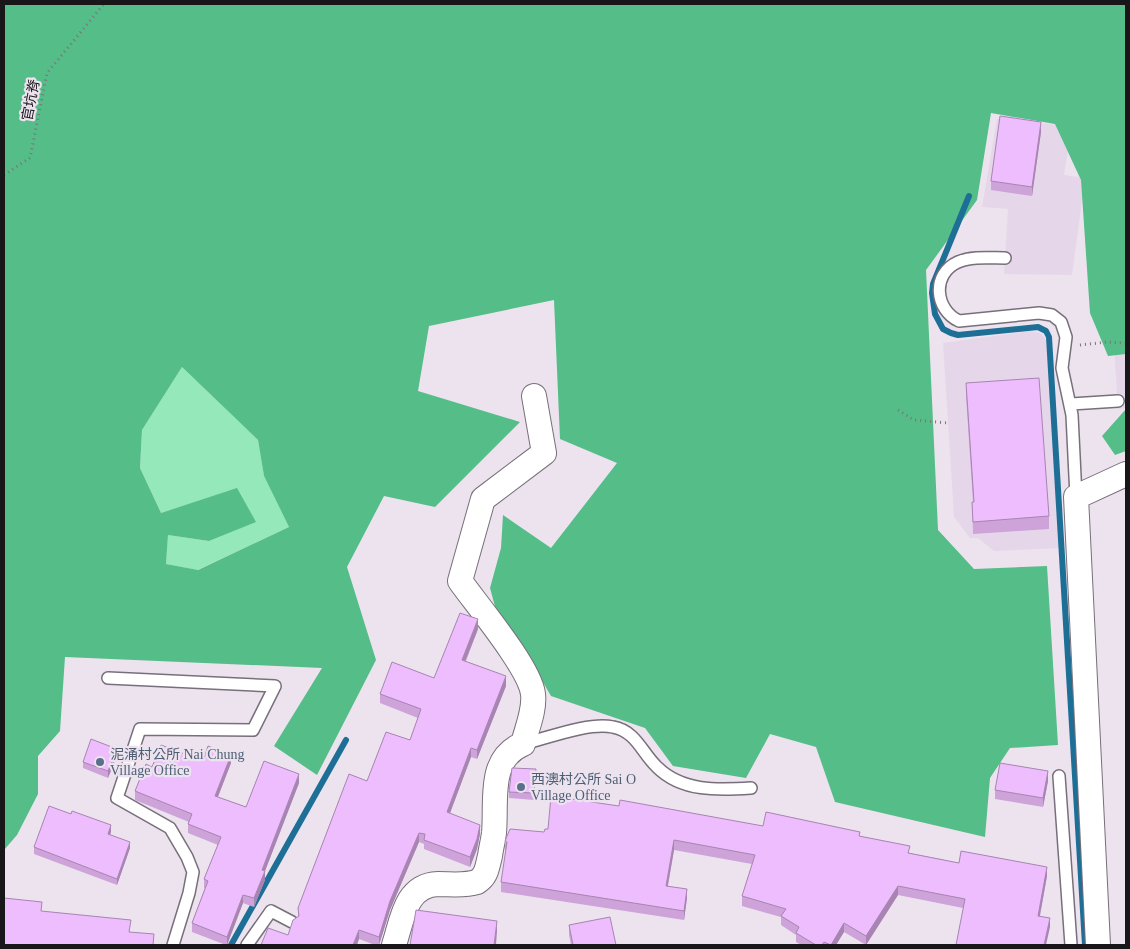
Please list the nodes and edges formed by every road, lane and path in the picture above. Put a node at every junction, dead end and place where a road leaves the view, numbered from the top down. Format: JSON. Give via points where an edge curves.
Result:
{"nodes":[{"id":1,"x":104,"y":4,"type":"edge"},
{"id":2,"x":4,"y":175,"type":"edge"},
{"id":3,"x":1005,"y":258,"type":"dead end"},
{"id":4,"x":1126,"y":343,"type":"edge"},
{"id":5,"x":1065,"y":346,"type":"junction"},
{"id":6,"x":534,"y":396,"type":"dead end"},
{"id":7,"x":1118,"y":401,"type":"dead end"},
{"id":8,"x":1071,"y":404,"type":"junction"},
{"id":9,"x":898,"y":410,"type":"dead end"},
{"id":10,"x":948,"y":423,"type":"dead end"},
{"id":11,"x":1126,"y":474,"type":"edge"},
{"id":12,"x":1076,"y":497,"type":"junction"},
{"id":13,"x":108,"y":678,"type":"dead end"},
{"id":14,"x":523,"y":744,"type":"junction"},
{"id":15,"x":1060,"y":776,"type":"dead end"},
{"id":16,"x":751,"y":788,"type":"dead end"},
{"id":17,"x":292,"y":922,"type":"edge"},
{"id":18,"x":172,"y":945,"type":"edge"},
{"id":19,"x":247,"y":945,"type":"edge"},
{"id":20,"x":394,"y":945,"type":"edge"},
{"id":21,"x":1071,"y":945,"type":"edge"},
{"id":22,"x":1098,"y":945,"type":"edge"}],
"edges":[{"from":1,"to":2,"type":"path","name":"官坑脊","via":[[47,73],[30,158]]},
{"from":3,"to":5,"type":"lane","via":[[974,258],[958,262],[947,270],[939,293],[944,311],[959,321],[1038,313],[1052,315],[1063,326]]},
{"from":4,"to":5,"type":"path"},
{"from":5,"to":8,"type":"lane","via":[[1062,368]]},
{"from":6,"to":14,"type":"street","via":[[544,453],[483,499],[460,581],[529,681],[533,703]]},
{"from":7,"to":8,"type":"lane"},
{"from":8,"to":12,"type":"lane"},
{"from":9,"to":10,"type":"path","via":[[914,420]]},
{"from":11,"to":12,"type":"street"},
{"from":12,"to":22,"type":"street"},
{"from":13,"to":18,"type":"lane","via":[[275,686],[253,730],[140,729],[117,798],[170,828],[193,872]]},
{"from":14,"to":16,"type":"lane","via":[[584,729],[613,727],[632,736],[656,767],[678,781],[692,787]]},
{"from":14,"to":20,"type":"street","via":[[510,751],[495,781],[494,834],[486,873],[477,882],[430,885],[417,892],[408,901]]},
{"from":15,"to":21,"type":"lane"},
{"from":17,"to":19,"type":"lane","via":[[271,911]]}]}
